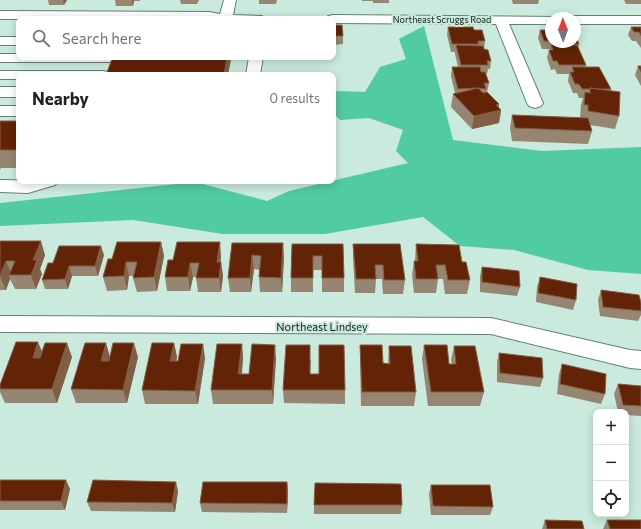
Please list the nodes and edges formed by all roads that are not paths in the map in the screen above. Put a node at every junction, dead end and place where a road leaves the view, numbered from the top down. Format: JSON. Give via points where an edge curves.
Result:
{"nodes":[{"id":1,"x":230,"y":0,"type":"edge"},
{"id":2,"x":0,"y":15,"type":"edge"},
{"id":3,"x":209,"y":16,"type":"edge"},
{"id":4,"x":226,"y":16,"type":"edge"},
{"id":5,"x":336,"y":19,"type":"edge"},
{"id":6,"x":545,"y":20,"type":"edge"},
{"id":7,"x":581,"y":20,"type":"edge"},
{"id":8,"x":641,"y":20,"type":"edge"},
{"id":9,"x":0,"y":23,"type":"edge"},
{"id":10,"x":502,"y":23,"type":"junction"},
{"id":11,"x":16,"y":24,"type":"edge"},
{"id":12,"x":0,"y":58,"type":"edge"},
{"id":13,"x":16,"y":58,"type":"edge"},
{"id":14,"x":108,"y":60,"type":"edge"},
{"id":15,"x":256,"y":60,"type":"edge"},
{"id":16,"x":104,"y":72,"type":"edge"},
{"id":17,"x":254,"y":72,"type":"edge"},
{"id":18,"x":0,"y":75,"type":"edge"},
{"id":19,"x":16,"y":75,"type":"edge"},
{"id":20,"x":0,"y":92,"type":"edge"},
{"id":21,"x":16,"y":92,"type":"edge"},
{"id":22,"x":535,"y":103,"type":"dead end"},
{"id":23,"x":0,"y":111,"type":"edge"},
{"id":24,"x":16,"y":111,"type":"edge"},
{"id":25,"x":38,"y":184,"type":"edge"},
{"id":26,"x":0,"y":186,"type":"edge"},
{"id":27,"x":0,"y":324,"type":"edge"},
{"id":28,"x":641,"y":360,"type":"edge"}],
"edges":[{"from":1,"to":4,"type":"street"},
{"from":2,"to":3,"type":"street","via":[[85,10]]},
{"from":5,"to":10,"type":"street","name":"Northeast Scruggs Road"},
{"from":6,"to":10,"type":"street","name":"Northeast Scruggs Road"},
{"from":7,"to":8,"type":"street"},
{"from":9,"to":11,"type":"street"},
{"from":10,"to":22,"type":"street"},
{"from":12,"to":13,"type":"street"},
{"from":14,"to":16,"type":"street"},
{"from":15,"to":17,"type":"street"},
{"from":18,"to":19,"type":"street"},
{"from":20,"to":21,"type":"street"},
{"from":23,"to":24,"type":"street"},
{"from":25,"to":26,"type":"street","via":[[28,187]]},
{"from":27,"to":28,"type":"street","name":"Northeast Lindsey","via":[[490,326]]}]}
